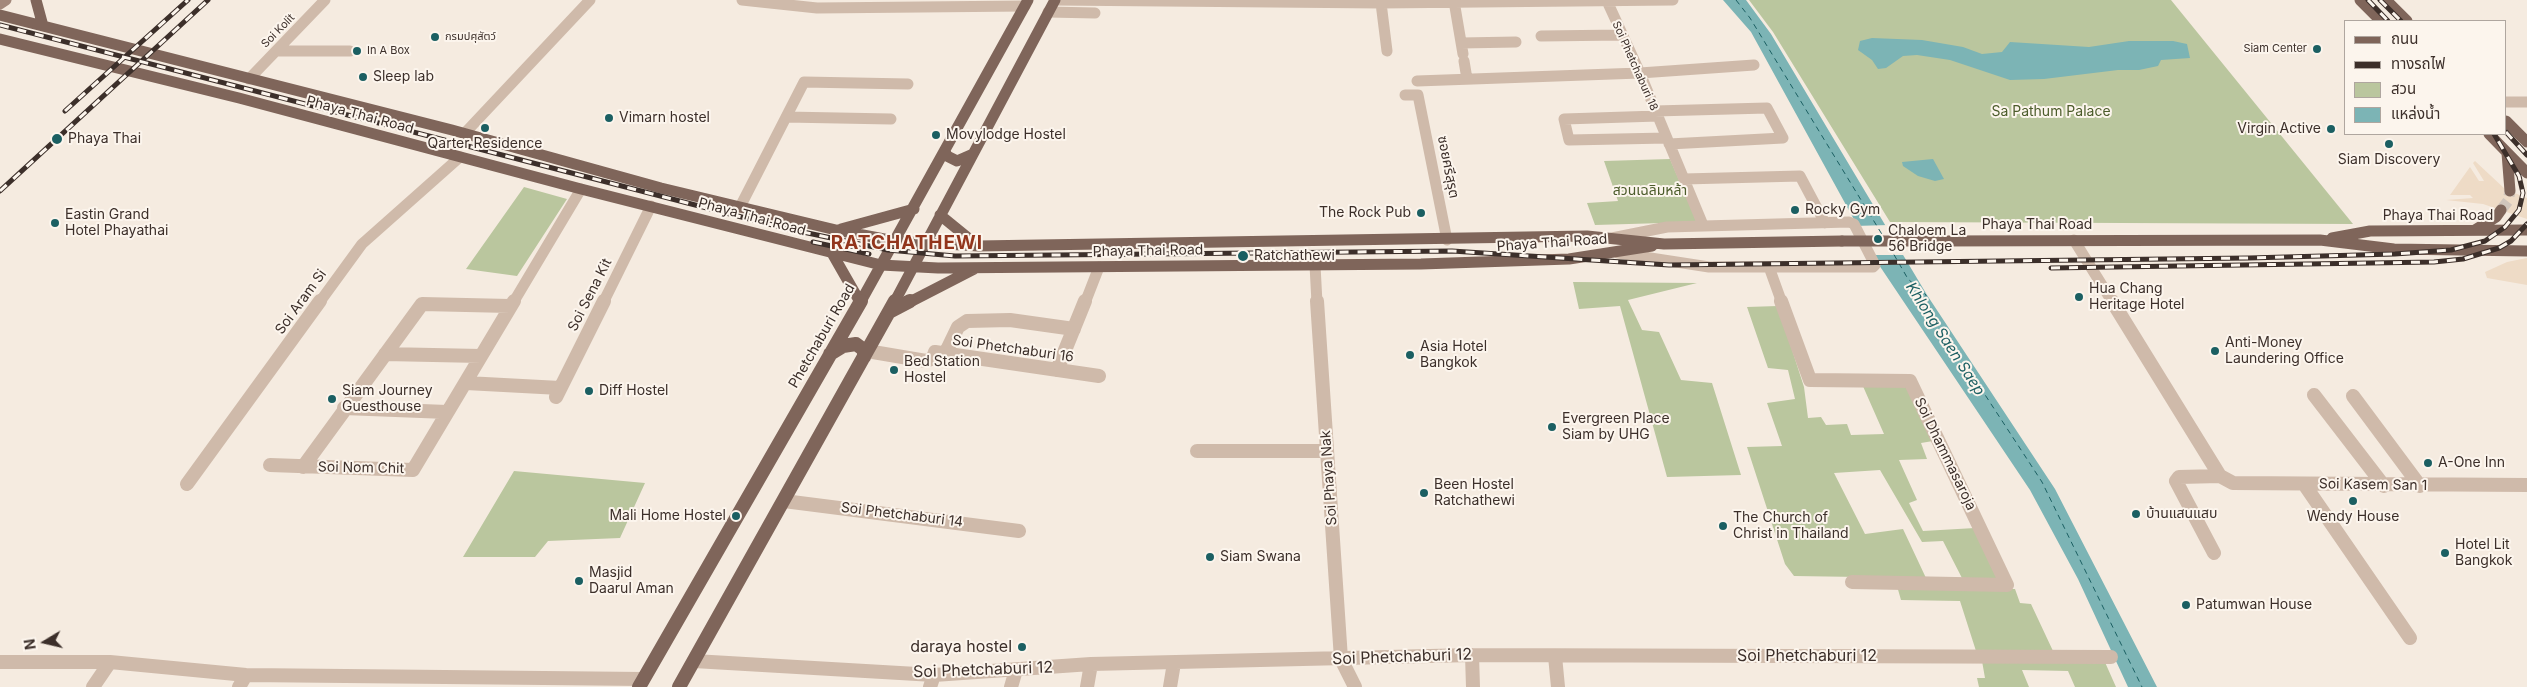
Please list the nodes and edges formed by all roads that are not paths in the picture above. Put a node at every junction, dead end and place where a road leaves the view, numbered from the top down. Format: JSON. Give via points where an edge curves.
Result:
{"nodes":[{"id":1,"x":6,"y":0,"type":"edge"},
{"id":2,"x":36,"y":0,"type":"edge"},
{"id":3,"x":325,"y":0,"type":"edge"},
{"id":4,"x":590,"y":0,"type":"edge"},
{"id":5,"x":742,"y":0,"type":"edge"},
{"id":6,"x":1055,"y":0,"type":"edge"},
{"id":7,"x":1574,"y":0,"type":"edge"},
{"id":8,"x":1673,"y":0,"type":"edge"},
{"id":9,"x":2360,"y":0,"type":"edge"},
{"id":10,"x":2386,"y":0,"type":"edge"},
{"id":11,"x":1343,"y":1,"type":"edge"},
{"id":12,"x":1454,"y":1,"type":"junction"},
{"id":13,"x":1607,"y":1,"type":"edge"},
{"id":14,"x":1027,"y":3,"type":"edge"},
{"id":15,"x":1380,"y":3,"type":"junction"},
{"id":16,"x":0,"y":4,"type":"edge"},
{"id":17,"x":1048,"y":12,"type":"junction"},
{"id":18,"x":1095,"y":13,"type":"dead end"},
{"id":19,"x":0,"y":15,"type":"edge"},
{"id":20,"x":2380,"y":20,"type":"edge"},
{"id":21,"x":2406,"y":20,"type":"edge"},
{"id":22,"x":43,"y":26,"type":"junction"},
{"id":23,"x":1622,"y":35,"type":"junction"},
{"id":24,"x":1541,"y":36,"type":"dead end"},
{"id":25,"x":1,"y":40,"type":"edge"},
{"id":26,"x":1516,"y":42,"type":"dead end"},
{"id":27,"x":1461,"y":43,"type":"junction"},
{"id":28,"x":276,"y":51,"type":"junction"},
{"id":29,"x":350,"y":51,"type":"dead end"},
{"id":30,"x":1387,"y":51,"type":"dead end"},
{"id":31,"x":1754,"y":65,"type":"dead end"},
{"id":32,"x":1640,"y":73,"type":"junction"},
{"id":33,"x":249,"y":79,"type":"junction"},
{"id":34,"x":1467,"y":79,"type":"junction"},
{"id":35,"x":1417,"y":81,"type":"dead end"},
{"id":36,"x":908,"y":84,"type":"dead end"},
{"id":37,"x":1405,"y":95,"type":"dead end"},
{"id":38,"x":2507,"y":102,"type":"edge"},
{"id":39,"x":2527,"y":102,"type":"edge"},
{"id":40,"x":1656,"y":114,"type":"junction"},
{"id":41,"x":786,"y":117,"type":"junction"},
{"id":42,"x":891,"y":119,"type":"dead end"},
{"id":43,"x":2507,"y":122,"type":"edge"},
{"id":44,"x":464,"y":134,"type":"junction"},
{"id":45,"x":2490,"y":135,"type":"edge"},
{"id":46,"x":1668,"y":141,"type":"junction"},
{"id":47,"x":2527,"y":142,"type":"edge"},
{"id":48,"x":946,"y":151,"type":"junction"},
{"id":49,"x":2507,"y":153,"type":"junction"},
{"id":50,"x":972,"y":154,"type":"junction"},
{"id":51,"x":460,"y":157,"type":"junction"},
{"id":52,"x":2527,"y":173,"type":"edge"},
{"id":53,"x":1684,"y":179,"type":"junction"},
{"id":54,"x":581,"y":189,"type":"junction"},
{"id":55,"x":2510,"y":191,"type":"tunnel mouth"},
{"id":56,"x":651,"y":206,"type":"junction"},
{"id":57,"x":740,"y":207,"type":"junction"},
{"id":58,"x":914,"y":209,"type":"junction"},
{"id":59,"x":2501,"y":210,"type":"tunnel mouth"},
{"id":60,"x":940,"y":215,"type":"junction"},
{"id":61,"x":1826,"y":223,"type":"junction"},
{"id":62,"x":1703,"y":225,"type":"junction"},
{"id":63,"x":836,"y":230,"type":"junction"},
{"id":64,"x":2527,"y":230,"type":"edge"},
{"id":65,"x":2472,"y":231,"type":"junction"},
{"id":66,"x":1612,"y":238,"type":"junction"},
{"id":67,"x":1446,"y":240,"type":"junction"},
{"id":68,"x":2074,"y":240,"type":"junction"},
{"id":69,"x":2320,"y":240,"type":"junction"},
{"id":70,"x":895,"y":241,"type":"junction"},
{"id":71,"x":925,"y":243,"type":"junction"},
{"id":72,"x":1664,"y":244,"type":"junction"},
{"id":73,"x":978,"y":246,"type":"junction"},
{"id":74,"x":2527,"y":251,"type":"edge"},
{"id":75,"x":832,"y":253,"type":"junction"},
{"id":76,"x":1618,"y":253,"type":"junction"},
{"id":77,"x":881,"y":265,"type":"junction"},
{"id":78,"x":1315,"y":265,"type":"junction"},
{"id":79,"x":1099,"y":267,"type":"junction"},
{"id":80,"x":1769,"y":267,"type":"junction"},
{"id":81,"x":912,"y":268,"type":"junction"},
{"id":82,"x":976,"y":268,"type":"junction"},
{"id":83,"x":860,"y":302,"type":"junction"},
{"id":84,"x":510,"y":306,"type":"junction"},
{"id":85,"x":888,"y":312,"type":"junction"},
{"id":86,"x":1074,"y":329,"type":"junction"},
{"id":87,"x":384,"y":354,"type":"junction"},
{"id":88,"x":830,"y":354,"type":"junction"},
{"id":89,"x":865,"y":354,"type":"junction"},
{"id":90,"x":945,"y":354,"type":"junction"},
{"id":91,"x":481,"y":356,"type":"junction"},
{"id":92,"x":1057,"y":370,"type":"junction"},
{"id":93,"x":1099,"y":376,"type":"dead end"},
{"id":94,"x":466,"y":383,"type":"junction"},
{"id":95,"x":2314,"y":395,"type":"dead end"},
{"id":96,"x":2354,"y":396,"type":"dead end"},
{"id":97,"x":344,"y":408,"type":"junction"},
{"id":98,"x":447,"y":412,"type":"junction"},
{"id":99,"x":1197,"y":451,"type":"dead end"},
{"id":100,"x":1327,"y":451,"type":"junction"},
{"id":101,"x":270,"y":465,"type":"dead end"},
{"id":102,"x":303,"y":467,"type":"junction"},
{"id":103,"x":2220,"y":476,"type":"junction"},
{"id":104,"x":187,"y":484,"type":"dead end"},
{"id":105,"x":2304,"y":484,"type":"junction"},
{"id":106,"x":2527,"y":485,"type":"edge"},
{"id":107,"x":2384,"y":486,"type":"junction"},
{"id":108,"x":2420,"y":486,"type":"junction"},
{"id":109,"x":784,"y":501,"type":"junction"},
{"id":110,"x":1019,"y":531,"type":"dead end"},
{"id":111,"x":2214,"y":553,"type":"dead end"},
{"id":112,"x":1852,"y":582,"type":"dead end"},
{"id":113,"x":2410,"y":638,"type":"dead end"},
{"id":114,"x":1472,"y":655,"type":"junction"},
{"id":115,"x":1556,"y":656,"type":"junction"},
{"id":116,"x":2111,"y":656,"type":"dead end"},
{"id":117,"x":1341,"y":660,"type":"junction"},
{"id":118,"x":694,"y":661,"type":"junction"},
{"id":119,"x":0,"y":662,"type":"edge"},
{"id":120,"x":110,"y":662,"type":"junction"},
{"id":121,"x":1174,"y":663,"type":"junction"},
{"id":122,"x":1091,"y":664,"type":"junction"},
{"id":123,"x":1016,"y":670,"type":"junction"},
{"id":124,"x":243,"y":681,"type":"edge"},
{"id":125,"x":932,"y":681,"type":"edge"},
{"id":126,"x":641,"y":683,"type":"edge"},
{"id":127,"x":92,"y":687,"type":"edge"},
{"id":128,"x":679,"y":687,"type":"edge"},
{"id":129,"x":1011,"y":687,"type":"edge"},
{"id":130,"x":1087,"y":687,"type":"edge"},
{"id":131,"x":1170,"y":687,"type":"edge"},
{"id":132,"x":1355,"y":687,"type":"edge"},
{"id":133,"x":1474,"y":687,"type":"edge"},
{"id":134,"x":1558,"y":687,"type":"edge"}],
"edges":[{"from":1,"to":16,"type":"main road"},
{"from":2,"to":22,"type":"main road"},
{"from":3,"to":28,"type":"street","name":"Soi Kolit"},
{"from":4,"to":44,"type":"street"},
{"from":5,"to":14,"type":"street","via":[[817,8]]},
{"from":6,"to":11,"type":"street"},
{"from":6,"to":17,"type":"main road"},
{"from":7,"to":12,"type":"street"},
{"from":7,"to":13,"type":"street"},
{"from":8,"to":13,"type":"street"},
{"from":9,"to":20,"type":"main road"},
{"from":10,"to":21,"type":"main road"},
{"from":11,"to":15,"type":"street"},
{"from":12,"to":15,"type":"street"},
{"from":12,"to":27,"type":"street"},
{"from":13,"to":23,"type":"street","name":"Soi Phetchaburi 18"},
{"from":14,"to":48,"type":"main road","name":"Phetchaburi Road"},
{"from":15,"to":30,"type":"street"},
{"from":17,"to":18,"type":"street"},
{"from":17,"to":50,"type":"main road"},
{"from":19,"to":22,"type":"main road","name":"Phaya Thai Road"},
{"from":22,"to":33,"type":"main road","name":"Phaya Thai Road"},
{"from":23,"to":24,"type":"street"},
{"from":23,"to":32,"type":"street","name":"Soi Phetchaburi 18"},
{"from":25,"to":51,"type":"main road","name":"Phaya Thai Road","via":[[239,98]]},
{"from":26,"to":27,"type":"street"},
{"from":27,"to":34,"type":"street"},
{"from":28,"to":29,"type":"street"},
{"from":28,"to":33,"type":"street","name":"Soi Kolit"},
{"from":31,"to":32,"type":"street"},
{"from":32,"to":34,"type":"street"},
{"from":32,"to":40,"type":"street","name":"Soi Phetchaburi 18"},
{"from":33,"to":44,"type":"main road","name":"Phaya Thai Road"},
{"from":34,"to":35,"type":"street"},
{"from":36,"to":41,"type":"street","via":[[804,82]]},
{"from":37,"to":67,"type":"street","name":"ซอยศรีสุรุต","via":[[1418,95]]},
{"from":38,"to":39,"type":"street"},
{"from":40,"to":46,"type":"street","name":"Soi Phetchaburi 18"},
{"from":40,"to":46,"type":"street","via":[[1564,119],[1569,140]]},
{"from":40,"to":46,"type":"street","via":[[1767,108],[1783,138]]},
{"from":41,"to":42,"type":"street"},
{"from":41,"to":57,"type":"street"},
{"from":43,"to":47,"type":"main road"},
{"from":44,"to":57,"type":"main road","name":"Phaya Thai Road"},
{"from":45,"to":49,"type":"main road"},
{"from":46,"to":53,"type":"street","name":"Soi Phetchaburi 18"},
{"from":48,"to":50,"type":"main road","via":[[947,156],[957,161]]},
{"from":48,"to":58,"type":"main road","name":"Phetchaburi Road"},
{"from":49,"to":52,"type":"main road"},
{"from":49,"to":55,"type":"main road"},
{"from":50,"to":60,"type":"main road"},
{"from":51,"to":54,"type":"main road","name":"Phaya Thai Road"},
{"from":51,"to":104,"type":"street","name":"Soi Aram Si","via":[[362,244]]},
{"from":53,"to":61,"type":"street","via":[[1800,176]]},
{"from":53,"to":62,"type":"street","name":"Soi Phetchaburi 18"},
{"from":54,"to":56,"type":"main road","name":"Phaya Thai Road"},
{"from":54,"to":84,"type":"street","name":"Soi Nom Chit"},
{"from":56,"to":75,"type":"main road","name":"Phaya Thai Road"},
{"from":56,"to":94,"type":"street","name":"Soi Sena Kit","via":[[558,392]]},
{"from":57,"to":63,"type":"main road","name":"Phaya Thai Road"},
{"from":58,"to":63,"type":"main road"},
{"from":58,"to":70,"type":"main road","name":"Phetchaburi Road"},
{"from":59,"to":65,"type":"main road","via":[[2496,217]]},
{"from":60,"to":71,"type":"main road"},
{"from":60,"to":73,"type":"main road"},
{"from":61,"to":62,"type":"street"},
{"from":61,"to":80,"type":"street","via":[[1854,224],[1876,265]]},
{"from":62,"to":66,"type":"street","via":[[1667,227]]},
{"from":63,"to":70,"type":"main road","name":"Phaya Thai Road"},
{"from":64,"to":65,"type":"main road","name":"Phaya Thai Road"},
{"from":65,"to":69,"type":"main road","name":"Phaya Thai Road","via":[[2370,231]]},
{"from":66,"to":67,"type":"main road","name":"Phaya Thai Road"},
{"from":66,"to":72,"type":"main road","name":"Phaya Thai Road"},
{"from":67,"to":73,"type":"main road","name":"Phaya Thai Road"},
{"from":68,"to":69,"type":"main road","name":"Phaya Thai Road"},
{"from":68,"to":72,"type":"main road","name":"Phaya Thai Road","bridge":true},
{"from":68,"to":103,"type":"street"},
{"from":69,"to":74,"type":"main road","name":"Phaya Thai Road","via":[[2394,249]]},
{"from":70,"to":71,"type":"main road","name":"Phaya Thai Road"},
{"from":70,"to":77,"type":"main road","name":"Phetchaburi Road"},
{"from":71,"to":73,"type":"main road","name":"Phaya Thai Road"},
{"from":71,"to":81,"type":"main road"},
{"from":72,"to":76,"type":"main road","name":"Phaya Thai Road"},
{"from":75,"to":77,"type":"main road","name":"Phaya Thai Road"},
{"from":75,"to":83,"type":"main road"},
{"from":76,"to":78,"type":"main road","name":"Phaya Thai Road","via":[[1560,259]]},
{"from":76,"to":80,"type":"street","via":[[1709,267]]},
{"from":77,"to":81,"type":"main road","name":"Phaya Thai Road"},
{"from":77,"to":83,"type":"main road","name":"Phetchaburi Road"},
{"from":78,"to":79,"type":"main road","name":"Phaya Thai Road"},
{"from":78,"to":100,"type":"street","name":"Soi Phaya Nak"},
{"from":79,"to":82,"type":"main road","name":"Phaya Thai Road"},
{"from":79,"to":86,"type":"street"},
{"from":80,"to":112,"type":"street","name":"Soi Dhammasaroja","via":[[1810,380],[1910,381],[2007,585]]},
{"from":81,"to":82,"type":"main road","name":"Phaya Thai Road"},
{"from":81,"to":85,"type":"main road"},
{"from":82,"to":85,"type":"main road"},
{"from":83,"to":88,"type":"main road","name":"Phetchaburi Road"},
{"from":84,"to":87,"type":"street","name":"Soi Nom Chit","via":[[422,304]]},
{"from":84,"to":91,"type":"street","name":"Soi Nom Chit"},
{"from":85,"to":89,"type":"main road"},
{"from":86,"to":90,"type":"street","via":[[1010,320],[968,321],[958,327]]},
{"from":86,"to":92,"type":"street"},
{"from":87,"to":91,"type":"street"},
{"from":87,"to":97,"type":"street","name":"Soi Nom Chit"},
{"from":88,"to":89,"type":"main road","via":[[843,346],[856,344]]},
{"from":88,"to":126,"type":"main road","name":"Phetchaburi Road"},
{"from":89,"to":90,"type":"street","name":"Soi Phetchaburi 16","via":[[926,360],[935,352]]},
{"from":89,"to":109,"type":"main road"},
{"from":90,"to":92,"type":"street","name":"Soi Phetchaburi 16"},
{"from":91,"to":94,"type":"street","name":"Soi Nom Chit"},
{"from":92,"to":93,"type":"street","name":"Soi Phetchaburi 16"},
{"from":94,"to":98,"type":"street","name":"Soi Nom Chit"},
{"from":95,"to":107,"type":"street"},
{"from":96,"to":108,"type":"street"},
{"from":97,"to":98,"type":"street"},
{"from":97,"to":102,"type":"street","name":"Soi Nom Chit"},
{"from":98,"to":102,"type":"street","name":"Soi Nom Chit","via":[[413,470]]},
{"from":99,"to":100,"type":"street"},
{"from":100,"to":117,"type":"street","name":"Soi Phaya Nak"},
{"from":101,"to":102,"type":"street","name":"Soi Nom Chit"},
{"from":103,"to":105,"type":"street","name":"Soi Kasem San 1","via":[[2233,483]]},
{"from":103,"to":111,"type":"street","name":"Soi Kasem San 1","via":[[2179,477],[2176,481]]},
{"from":105,"to":107,"type":"street","name":"Soi Kasem San 1"},
{"from":105,"to":113,"type":"street"},
{"from":106,"to":108,"type":"street","name":"Soi Kasem San 1"},
{"from":107,"to":108,"type":"street","name":"Soi Kasem San 1"},
{"from":109,"to":110,"type":"street","name":"Soi Phetchaburi 14"},
{"from":109,"to":118,"type":"main road"},
{"from":114,"to":115,"type":"street","name":"Soi Phetchaburi 12"},
{"from":114,"to":117,"type":"street","name":"Soi Phetchaburi 12"},
{"from":114,"to":133,"type":"street"},
{"from":115,"to":116,"type":"street","name":"Soi Phetchaburi 12"},
{"from":115,"to":134,"type":"street"},
{"from":117,"to":121,"type":"street","name":"Soi Phetchaburi 12"},
{"from":117,"to":132,"type":"street","name":"Soi Phaya Nak"},
{"from":118,"to":125,"type":"street","name":"Soi Phetchaburi 12"},
{"from":118,"to":128,"type":"main road"},
{"from":119,"to":120,"type":"street"},
{"from":120,"to":124,"type":"street"},
{"from":120,"to":127,"type":"street"},
{"from":121,"to":122,"type":"street","name":"Soi Phetchaburi 12"},
{"from":121,"to":131,"type":"street"},
{"from":122,"to":123,"type":"street","name":"Soi Phetchaburi 12"},
{"from":122,"to":130,"type":"street"},
{"from":123,"to":125,"type":"street","name":"Soi Phetchaburi 12"},
{"from":123,"to":129,"type":"street"},
{"from":124,"to":126,"type":"street"}]}
